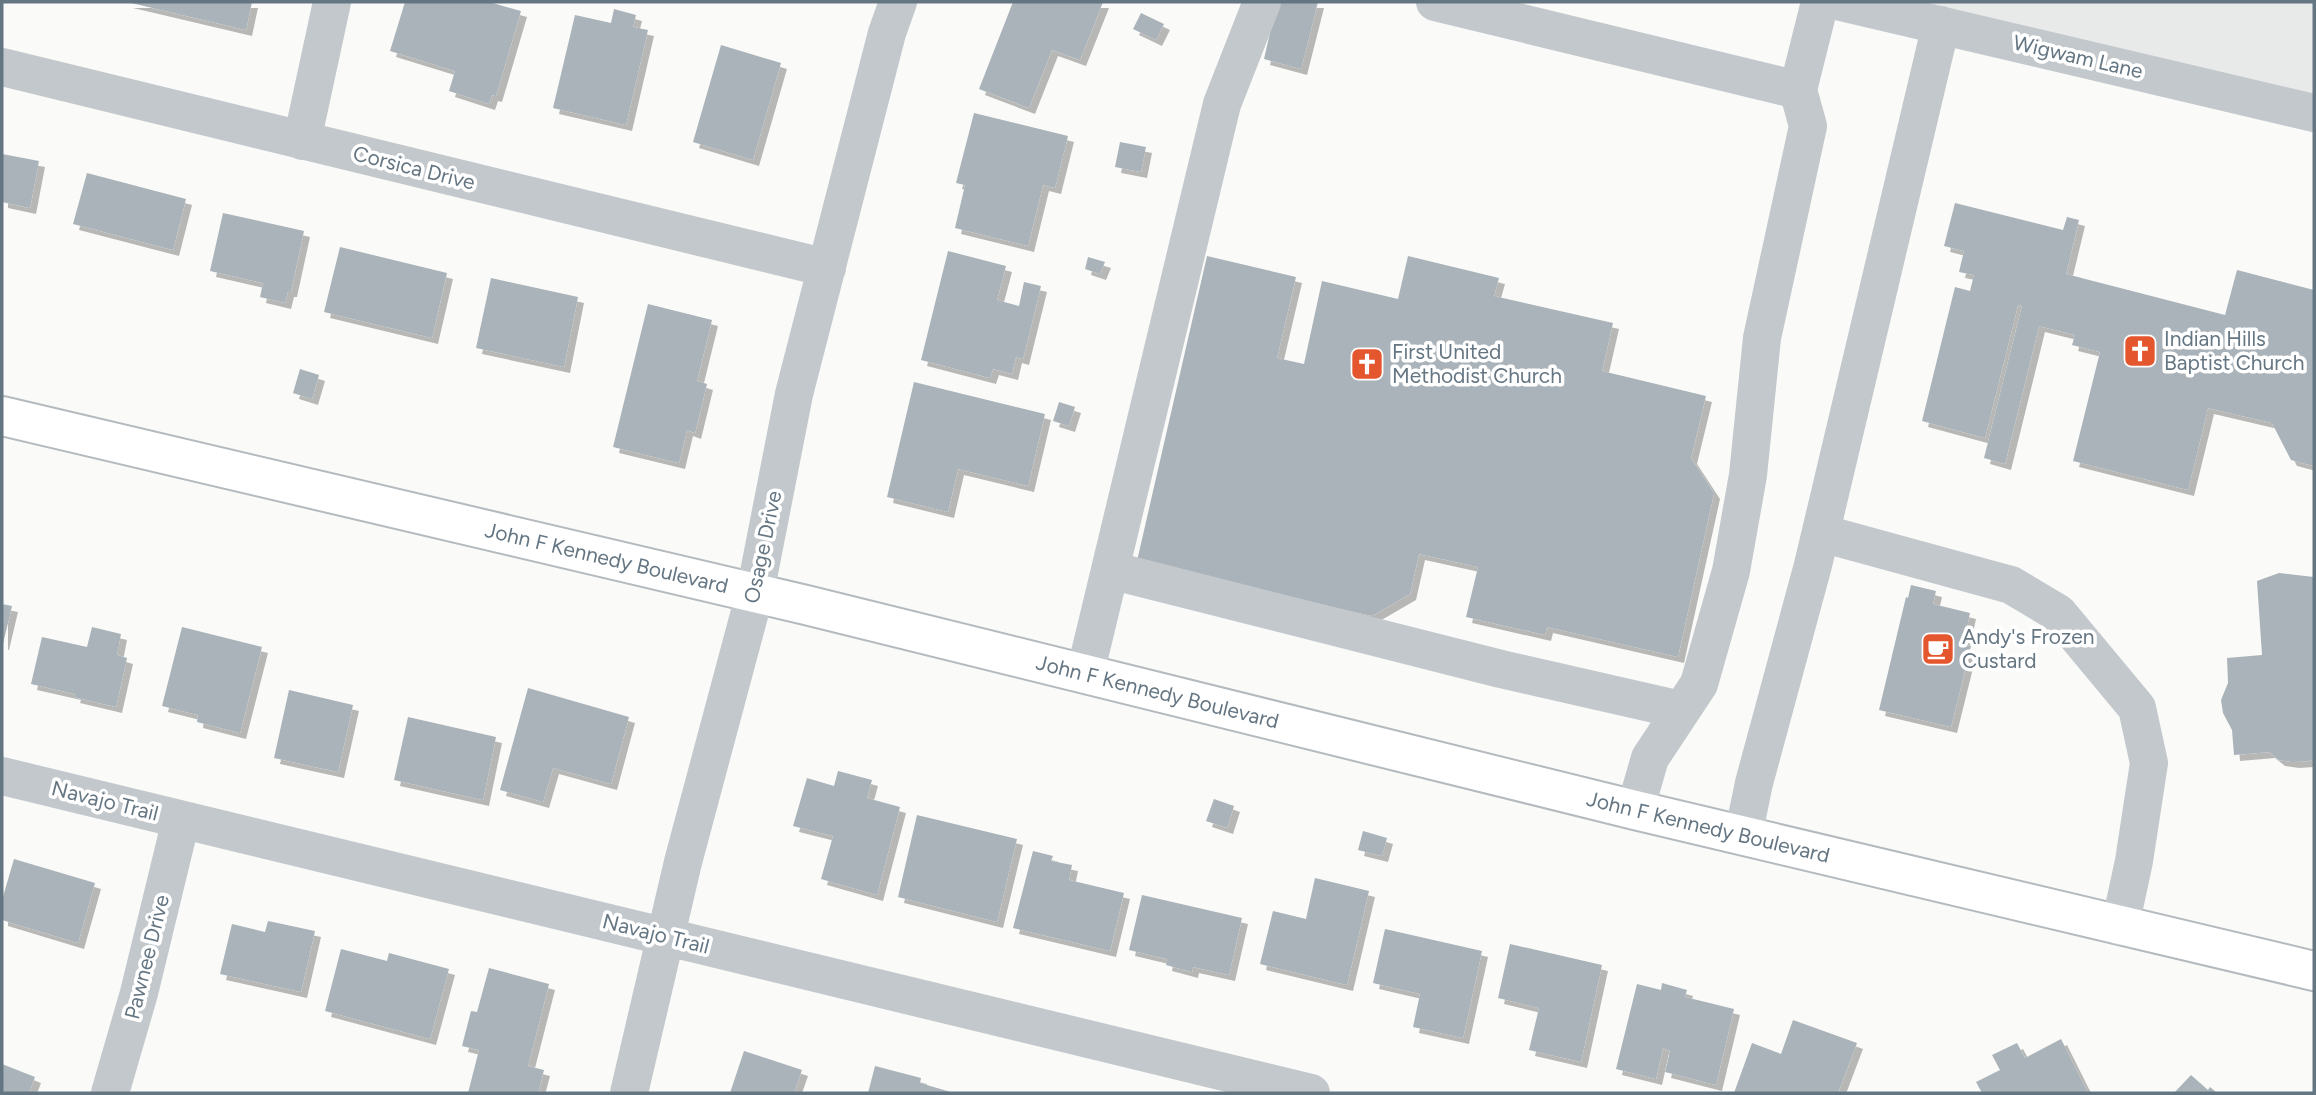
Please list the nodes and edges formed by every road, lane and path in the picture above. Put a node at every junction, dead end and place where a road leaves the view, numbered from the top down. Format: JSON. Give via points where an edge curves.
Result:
{"nodes":[{"id":1,"x":332,"y":2,"type":"edge"},
{"id":2,"x":898,"y":2,"type":"edge"},
{"id":3,"x":1262,"y":2,"type":"edge"},
{"id":4,"x":1820,"y":2,"type":"edge"},
{"id":5,"x":1841,"y":2,"type":"edge"},
{"id":6,"x":1443,"y":3,"type":"edge"},
{"id":7,"x":1927,"y":16,"type":"edge"},
{"id":8,"x":2,"y":67,"type":"edge"},
{"id":9,"x":1798,"y":90,"type":"junction"},
{"id":10,"x":2314,"y":113,"type":"edge"},
{"id":11,"x":302,"y":141,"type":"junction"},
{"id":12,"x":827,"y":268,"type":"junction"},
{"id":13,"x":2,"y":416,"type":"edge"},
{"id":14,"x":1821,"y":533,"type":"junction"},
{"id":15,"x":1110,"y":570,"type":"junction"},
{"id":16,"x":755,"y":593,"type":"junction"},
{"id":17,"x":1085,"y":674,"type":"junction"},
{"id":18,"x":1681,"y":710,"type":"junction"},
{"id":19,"x":2,"y":776,"type":"edge"},
{"id":20,"x":1634,"y":810,"type":"junction"},
{"id":21,"x":181,"y":820,"type":"junction"},
{"id":22,"x":1743,"y":836,"type":"junction"},
{"id":23,"x":2120,"y":926,"type":"junction"},
{"id":24,"x":666,"y":937,"type":"junction"},
{"id":25,"x":2314,"y":971,"type":"edge"},
{"id":26,"x":1234,"y":1084,"type":"edge"},
{"id":27,"x":110,"y":1093,"type":"edge"},
{"id":28,"x":629,"y":1093,"type":"edge"},
{"id":29,"x":1311,"y":1093,"type":"edge"}],
"edges":[{"from":1,"to":11,"type":"street"},
{"from":2,"to":12,"type":"street","name":"Osage Drive"},
{"from":3,"to":15,"type":"street","via":[[1222,104]]},
{"from":4,"to":9,"type":"street"},
{"from":5,"to":7,"type":"street","name":"Wigwam Lane"},
{"from":6,"to":9,"type":"street"},
{"from":7,"to":10,"type":"street","name":"Wigwam Lane"},
{"from":7,"to":14,"type":"street"},
{"from":8,"to":11,"type":"street","name":"Corsica Drive"},
{"from":9,"to":18,"type":"street","via":[[1808,126],[1762,338],[1748,475],[1731,571],[1699,684]]},
{"from":11,"to":12,"type":"street","name":"Corsica Drive"},
{"from":12,"to":16,"type":"street","name":"Osage Drive","via":[[794,394]]},
{"from":13,"to":16,"type":"main road","name":"John F Kennedy Boulevard"},
{"from":14,"to":22,"type":"street"},
{"from":14,"to":23,"type":"street","via":[[2011,585],[2058,613],[2137,708],[2149,763]]},
{"from":15,"to":17,"type":"street"},
{"from":15,"to":18,"type":"street"},
{"from":16,"to":17,"type":"main road","name":"John F Kennedy Boulevard"},
{"from":16,"to":24,"type":"street","name":"Osage Drive"},
{"from":17,"to":20,"type":"main road","name":"John F Kennedy Boulevard"},
{"from":18,"to":20,"type":"street","via":[[1650,758]]},
{"from":19,"to":21,"type":"street","name":"Navajo Trail"},
{"from":20,"to":22,"type":"main road","name":"John F Kennedy Boulevard"},
{"from":21,"to":24,"type":"street","name":"Navajo Trail"},
{"from":21,"to":27,"type":"street","name":"Pawnee Drive"},
{"from":22,"to":23,"type":"main road","name":"John F Kennedy Boulevard"},
{"from":23,"to":25,"type":"main road","name":"John F Kennedy Boulevard"},
{"from":24,"to":26,"type":"street","name":"Navajo Trail"},
{"from":24,"to":28,"type":"street","name":"Osage Drive"},
{"from":26,"to":29,"type":"street","name":"Navajo Trail"}]}
